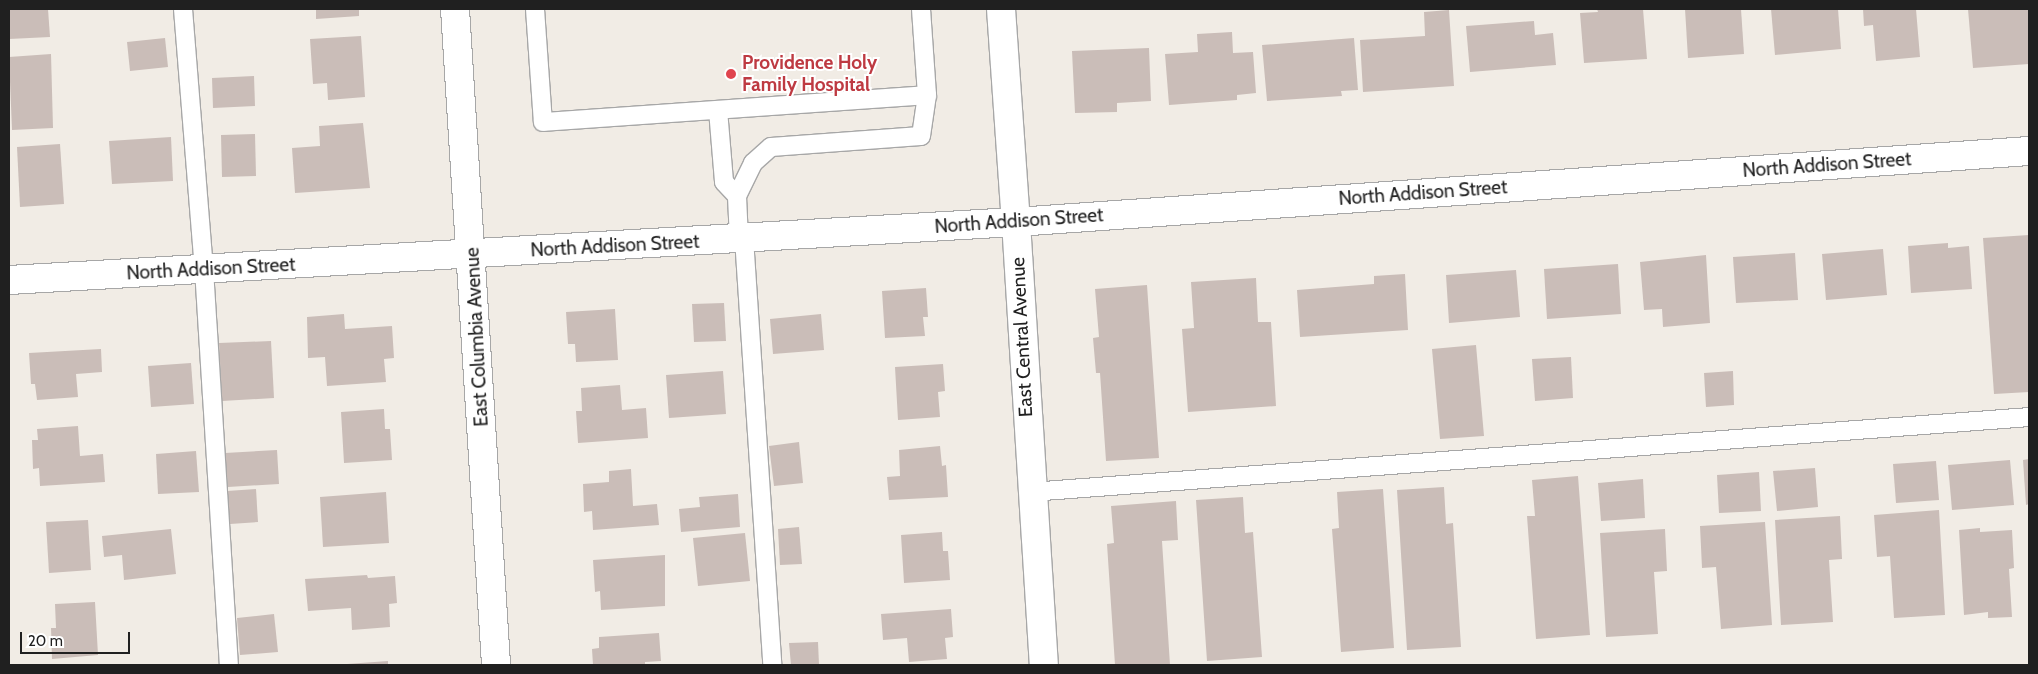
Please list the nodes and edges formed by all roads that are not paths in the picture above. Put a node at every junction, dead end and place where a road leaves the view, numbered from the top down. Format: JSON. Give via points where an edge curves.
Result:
{"nodes":[{"id":1,"x":183,"y":9,"type":"edge"},
{"id":2,"x":454,"y":9,"type":"edge"},
{"id":3,"x":535,"y":9,"type":"edge"},
{"id":4,"x":921,"y":9,"type":"edge"},
{"id":5,"x":1001,"y":9,"type":"edge"},
{"id":6,"x":927,"y":95,"type":"junction"},
{"id":7,"x":718,"y":110,"type":"junction"},
{"id":8,"x":2029,"y":151,"type":"edge"},
{"id":9,"x":737,"y":196,"type":"junction"},
{"id":10,"x":1016,"y":222,"type":"junction"},
{"id":11,"x":742,"y":238,"type":"junction"},
{"id":12,"x":472,"y":254,"type":"junction"},
{"id":13,"x":204,"y":269,"type":"junction"},
{"id":14,"x":9,"y":280,"type":"edge"},
{"id":15,"x":2029,"y":417,"type":"edge"},
{"id":16,"x":1030,"y":492,"type":"junction"},
{"id":17,"x":229,"y":665,"type":"edge"},
{"id":18,"x":496,"y":665,"type":"edge"},
{"id":19,"x":772,"y":665,"type":"edge"},
{"id":20,"x":1044,"y":665,"type":"edge"}],
"edges":[{"from":1,"to":13,"type":"lane"},
{"from":2,"to":12,"type":"street","name":"East Columbia Avenue"},
{"from":3,"to":7,"type":"lane","via":[[543,122]]},
{"from":4,"to":6,"type":"lane"},
{"from":5,"to":10,"type":"street","name":"East Central Avenue"},
{"from":6,"to":7,"type":"lane"},
{"from":6,"to":9,"type":"lane","via":[[920,136],[771,147],[753,164]]},
{"from":7,"to":9,"type":"lane","via":[[724,182]]},
{"from":8,"to":10,"type":"street","name":"North Addison Street"},
{"from":9,"to":11,"type":"lane"},
{"from":10,"to":11,"type":"street","name":"North Addison Street"},
{"from":10,"to":16,"type":"street","name":"East Central Avenue"},
{"from":11,"to":12,"type":"street","name":"North Addison Street"},
{"from":11,"to":19,"type":"lane"},
{"from":12,"to":13,"type":"street","name":"North Addison Street"},
{"from":12,"to":18,"type":"street","name":"East Columbia Avenue"},
{"from":13,"to":14,"type":"street","name":"North Addison Street"},
{"from":13,"to":17,"type":"lane"},
{"from":15,"to":16,"type":"lane"},
{"from":16,"to":20,"type":"street","name":"East Central Avenue"}]}
